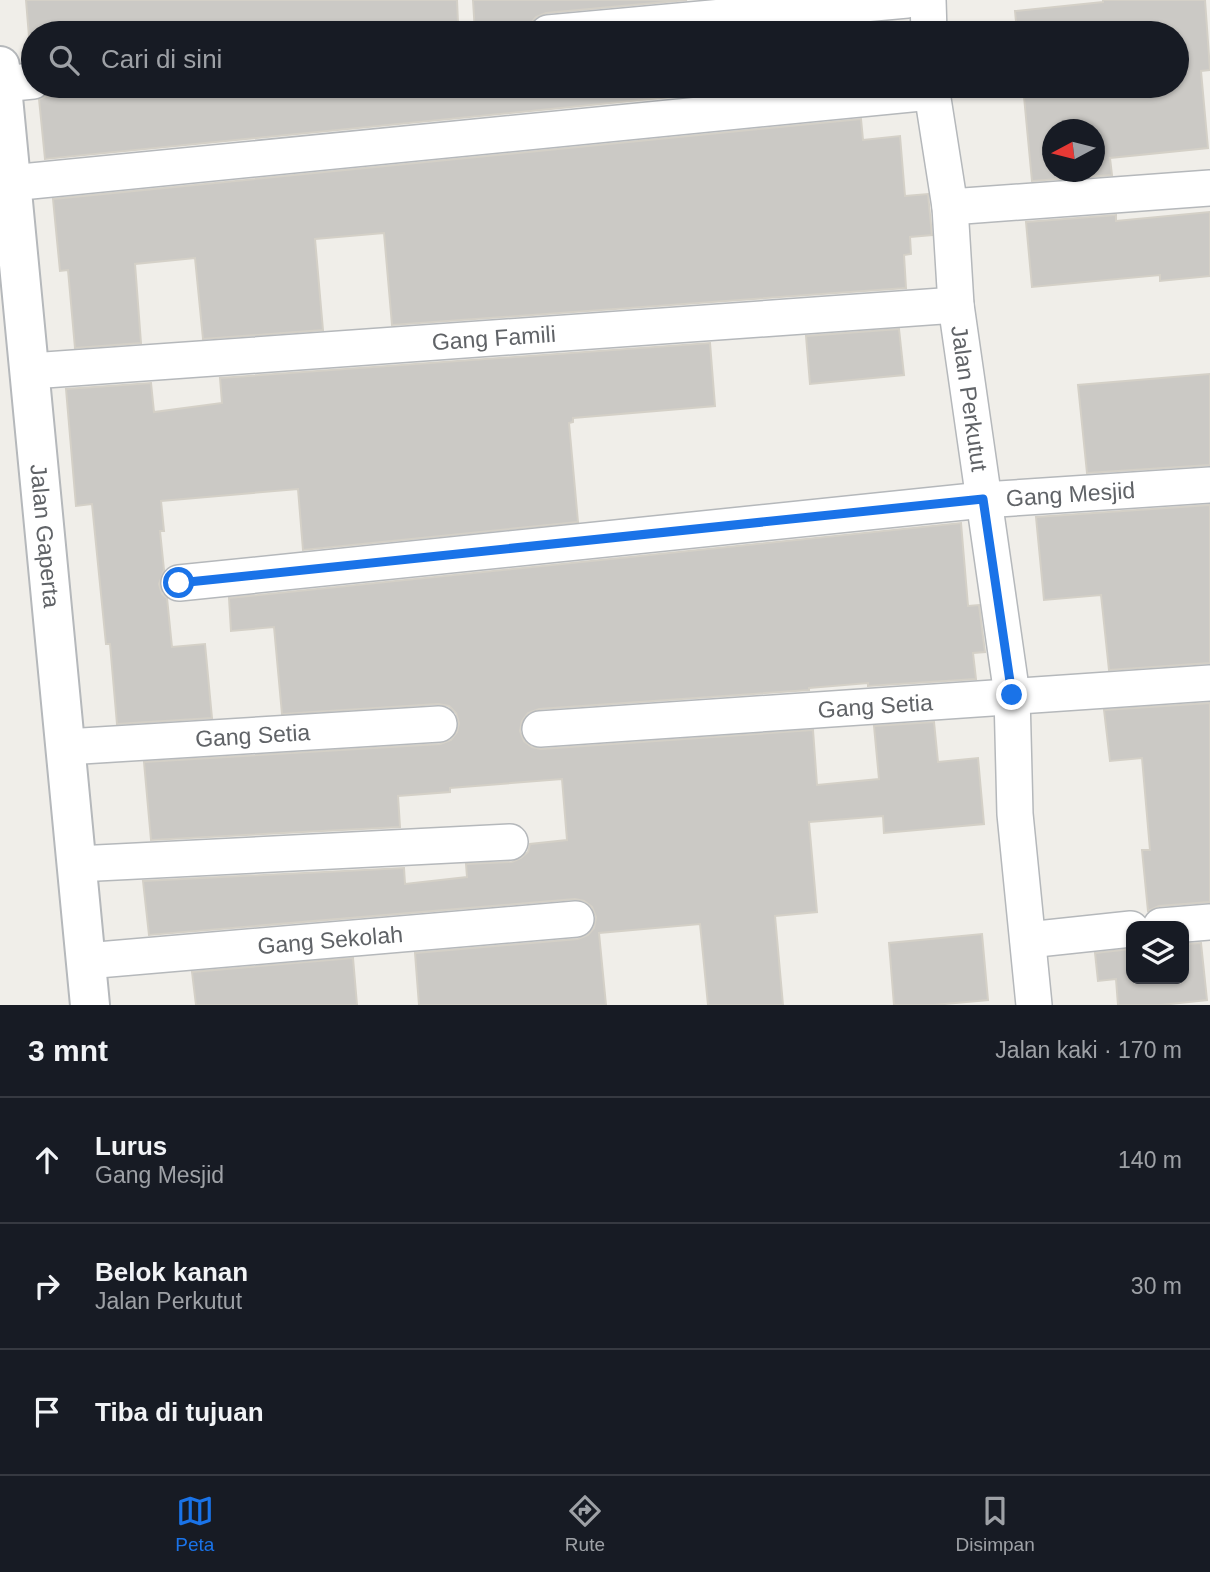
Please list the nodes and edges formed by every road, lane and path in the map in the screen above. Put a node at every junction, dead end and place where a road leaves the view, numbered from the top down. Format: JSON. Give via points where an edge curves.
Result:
{"nodes":[{"id":1,"x":907,"y":0,"type":"edge"},
{"id":2,"x":928,"y":0,"type":"edge"},
{"id":3,"x":679,"y":21,"type":"edge"},
{"id":4,"x":929,"y":21,"type":"edge"},
{"id":5,"x":12,"y":77,"type":"edge"},
{"id":6,"x":843,"y":98,"type":"edge"},
{"id":7,"x":932,"y":98,"type":"edge"},
{"id":8,"x":4,"y":142,"type":"edge"},
{"id":9,"x":11,"y":183,"type":"junction"},
{"id":10,"x":1210,"y":188,"type":"edge"},
{"id":11,"x":950,"y":207,"type":"junction"},
{"id":12,"x":957,"y":305,"type":"junction"},
{"id":13,"x":31,"y":372,"type":"junction"},
{"id":14,"x":1210,"y":485,"type":"edge"},
{"id":15,"x":983,"y":499,"type":"junction"},
{"id":16,"x":179,"y":583,"type":"dead end"},
{"id":17,"x":1210,"y":683,"type":"edge"},
{"id":18,"x":1012,"y":695,"type":"junction"},
{"id":19,"x":439,"y":724,"type":"dead end"},
{"id":20,"x":540,"y":729,"type":"dead end"},
{"id":21,"x":66,"y":747,"type":"junction"},
{"id":22,"x":509,"y":842,"type":"dead end"},
{"id":23,"x":77,"y":864,"type":"junction"},
{"id":24,"x":576,"y":919,"type":"dead end"},
{"id":25,"x":1210,"y":922,"type":"edge"},
{"id":26,"x":1189,"y":924,"type":"edge"},
{"id":27,"x":1126,"y":930,"type":"edge"},
{"id":28,"x":1028,"y":940,"type":"junction"},
{"id":29,"x":86,"y":961,"type":"junction"},
{"id":30,"x":90,"y":1005,"type":"edge"},
{"id":31,"x":1034,"y":1005,"type":"edge"}],
"edges":[{"from":1,"to":3,"type":"street"},
{"from":2,"to":4,"type":"street"},
{"from":5,"to":8,"type":"street","name":"Jalan Gaperta"},
{"from":6,"to":9,"type":"street"},
{"from":7,"to":11,"type":"street","name":"Jalan Perkutut"},
{"from":8,"to":9,"type":"street","name":"Jalan Gaperta"},
{"from":9,"to":13,"type":"street","name":"Jalan Gaperta"},
{"from":10,"to":11,"type":"street"},
{"from":11,"to":12,"type":"street","name":"Jalan Perkutut"},
{"from":12,"to":13,"type":"street","name":"Gang Famili"},
{"from":12,"to":15,"type":"street","name":"Jalan Perkutut"},
{"from":13,"to":21,"type":"street","name":"Jalan Gaperta"},
{"from":14,"to":15,"type":"street","name":"Gang Mesjid"},
{"from":15,"to":16,"type":"street","name":"Gang Mesjid"},
{"from":15,"to":18,"type":"street","name":"Jalan Perkutut"},
{"from":17,"to":18,"type":"street","name":"Gang Setia"},
{"from":18,"to":20,"type":"street","name":"Gang Setia"},
{"from":18,"to":28,"type":"street","name":"Jalan Perkutut","via":[[1015,814]]},
{"from":19,"to":21,"type":"street","name":"Gang Setia"},
{"from":21,"to":23,"type":"street","name":"Jalan Gaperta"},
{"from":22,"to":23,"type":"street"},
{"from":23,"to":29,"type":"street","name":"Jalan Gaperta"},
{"from":24,"to":29,"type":"street","name":"Gang Sekolah"},
{"from":25,"to":26,"type":"street"},
{"from":27,"to":28,"type":"street"},
{"from":28,"to":31,"type":"street","name":"Jalan Perkutut"},
{"from":29,"to":30,"type":"street","name":"Jalan Gaperta"}]}
